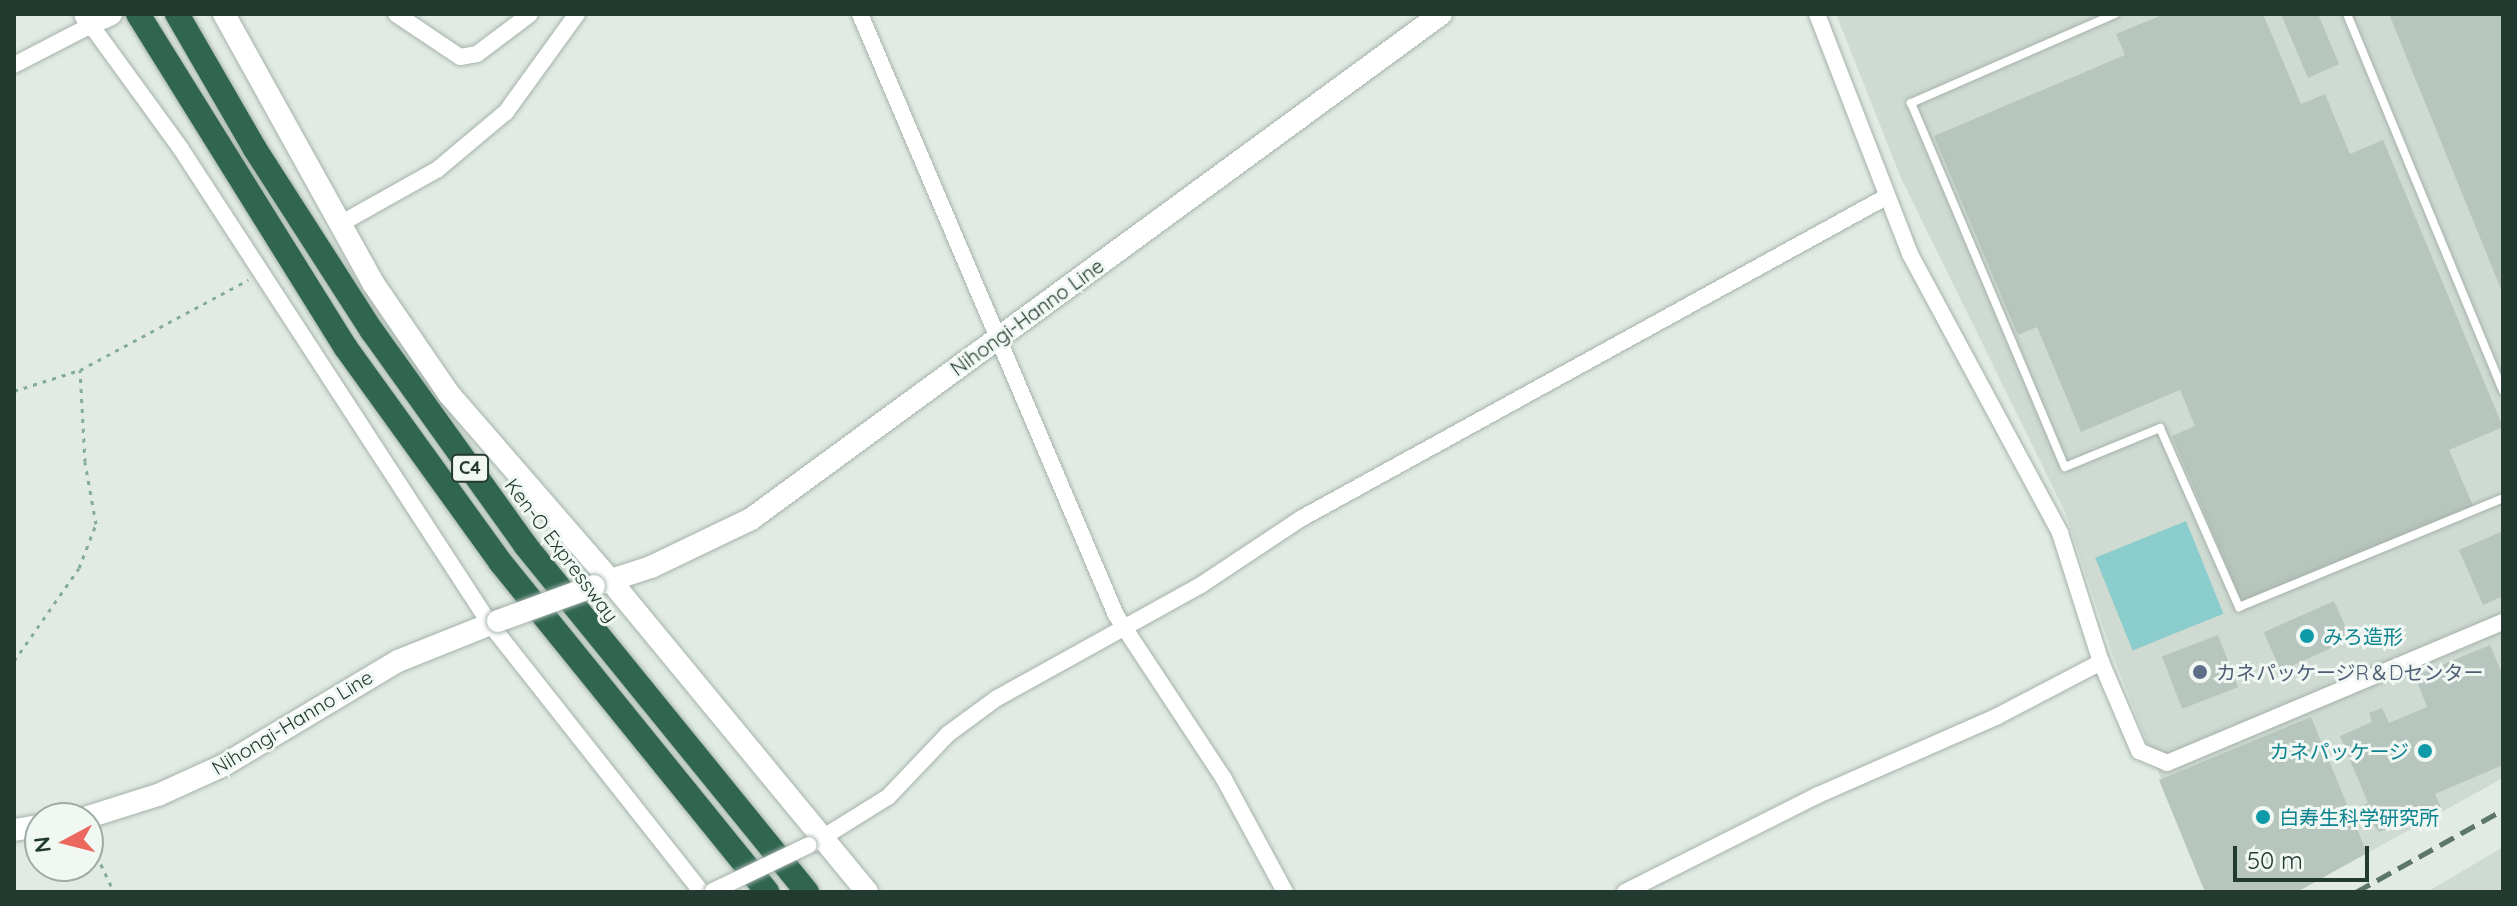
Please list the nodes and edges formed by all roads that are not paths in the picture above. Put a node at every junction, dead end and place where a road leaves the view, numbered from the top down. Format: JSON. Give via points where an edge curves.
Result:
{"nodes":[{"id":1,"x":138,"y":14,"type":"edge"},
{"id":2,"x":177,"y":14,"type":"edge"},
{"id":3,"x":224,"y":14,"type":"edge"},
{"id":4,"x":396,"y":14,"type":"edge"},
{"id":5,"x":530,"y":14,"type":"edge"},
{"id":6,"x":860,"y":14,"type":"edge"},
{"id":7,"x":1441,"y":14,"type":"edge"},
{"id":8,"x":1817,"y":14,"type":"edge"},
{"id":9,"x":2115,"y":14,"type":"edge"},
{"id":10,"x":2347,"y":14,"type":"edge"},
{"id":11,"x":571,"y":15,"type":"edge"},
{"id":12,"x":98,"y":18,"type":"edge"},
{"id":13,"x":14,"y":65,"type":"edge"},
{"id":14,"x":1886,"y":197,"type":"junction"},
{"id":15,"x":340,"y":224,"type":"junction"},
{"id":16,"x":995,"y":337,"type":"junction"},
{"id":17,"x":2503,"y":391,"type":"edge"},
{"id":18,"x":2503,"y":498,"type":"edge"},
{"id":19,"x":602,"y":583,"type":"junction"},
{"id":20,"x":494,"y":622,"type":"junction"},
{"id":21,"x":2503,"y":622,"type":"edge"},
{"id":22,"x":1124,"y":626,"type":"junction"},
{"id":23,"x":2101,"y":662,"type":"junction"},
{"id":24,"x":104,"y":812,"type":"edge"},
{"id":25,"x":815,"y":842,"type":"junction"},
{"id":26,"x":708,"y":892,"type":"edge"},
{"id":27,"x":767,"y":892,"type":"edge"},
{"id":28,"x":807,"y":892,"type":"edge"},
{"id":29,"x":867,"y":892,"type":"edge"},
{"id":30,"x":1285,"y":892,"type":"edge"},
{"id":31,"x":1625,"y":892,"type":"edge"}],
"edges":[{"from":1,"to":27,"type":"highway","number":"C4","via":[[227,165],[355,361],[501,563]]},
{"from":2,"to":28,"type":"highway","name":"Ken-O Expressway","number":"C4","via":[[255,149],[381,343],[525,545]]},
{"from":3,"to":15,"type":"main road"},
{"from":4,"to":5,"type":"street","via":[[460,57],[477,54]]},
{"from":6,"to":16,"type":"street"},
{"from":7,"to":16,"type":"main road","name":"Nihongi-Hanno Line"},
{"from":8,"to":14,"type":"street"},
{"from":9,"to":18,"type":"lane","via":[[1911,103],[2065,467],[2160,428],[2239,607]]},
{"from":10,"to":17,"type":"lane"},
{"from":11,"to":15,"type":"street","via":[[506,112],[438,169]]},
{"from":12,"to":13,"type":"street"},
{"from":12,"to":20,"type":"street","via":[[259,274]]},
{"from":14,"to":22,"type":"street","via":[[1302,518],[1201,585]]},
{"from":14,"to":23,"type":"street","via":[[1954,341],[2060,533]]},
{"from":15,"to":19,"type":"main road","via":[[449,394]]},
{"from":16,"to":19,"type":"main road","name":"Nihongi-Hanno Line","via":[[751,519],[651,567]]},
{"from":16,"to":22,"type":"street"},
{"from":19,"to":20,"type":"main road","name":"Nihongi-Hanno Line","bridge":true},
{"from":19,"to":25,"type":"main road"},
{"from":20,"to":24,"type":"main road","name":"Nihongi-Hanno Line","via":[[398,661],[224,765]]},
{"from":20,"to":26,"type":"street"},
{"from":21,"to":23,"type":"street","via":[[2167,763],[2139,751]]},
{"from":22,"to":25,"type":"street","via":[[971,715],[888,797]]},
{"from":22,"to":30,"type":"street","via":[[1224,779]]},
{"from":23,"to":31,"type":"street"},
{"from":25,"to":26,"type":"street","bridge":true},
{"from":25,"to":29,"type":"main road"}]}
